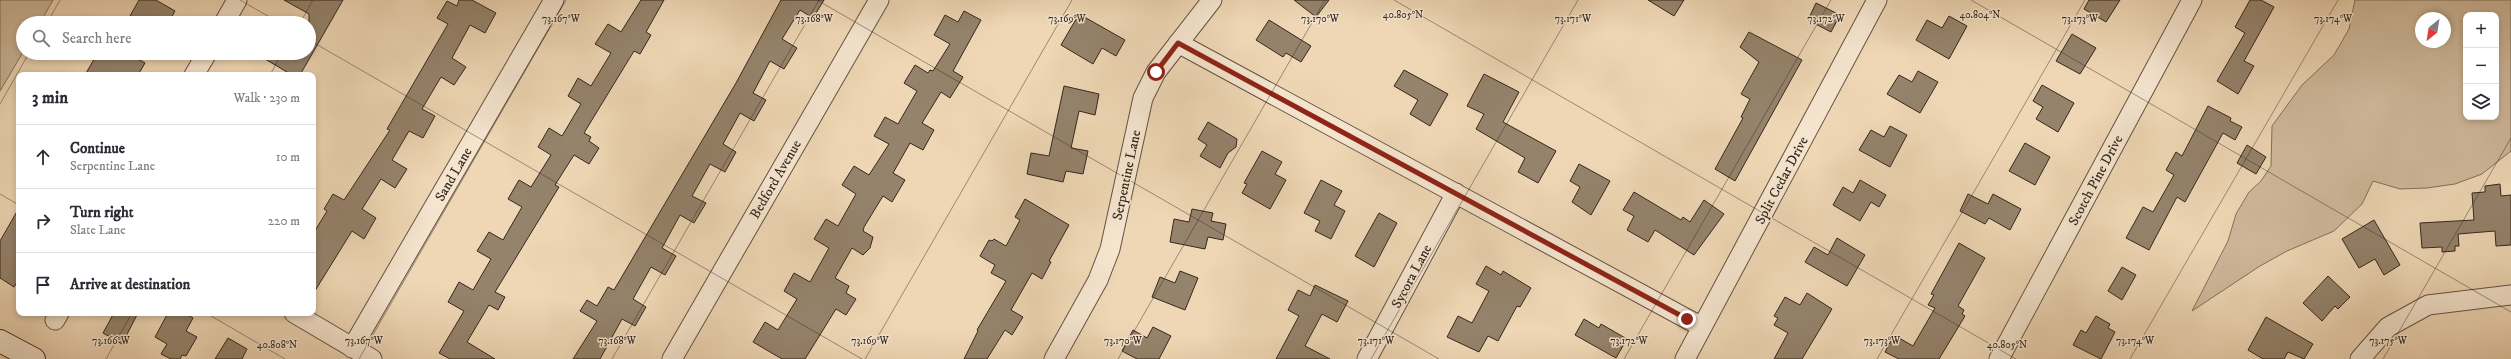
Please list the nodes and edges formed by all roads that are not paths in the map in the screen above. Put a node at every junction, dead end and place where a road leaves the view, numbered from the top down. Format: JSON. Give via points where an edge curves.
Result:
{"nodes":[{"id":1,"x":237,"y":0,"type":"edge"},
{"id":2,"x":554,"y":0,"type":"edge"},
{"id":3,"x":879,"y":0,"type":"edge"},
{"id":4,"x":1212,"y":0,"type":"edge"},
{"id":5,"x":1877,"y":0,"type":"edge"},
{"id":6,"x":2192,"y":0,"type":"edge"},
{"id":7,"x":228,"y":16,"type":"edge"},
{"id":8,"x":1178,"y":43,"type":"junction"},
{"id":9,"x":203,"y":60,"type":"edge"},
{"id":10,"x":196,"y":72,"type":"edge"},
{"id":11,"x":1456,"y":193,"type":"junction"},
{"id":12,"x":2511,"y":295,"type":"edge"},
{"id":13,"x":299,"y":316,"type":"edge"},
{"id":14,"x":1702,"y":327,"type":"junction"},
{"id":15,"x":0,"y":341,"type":"edge"},
{"id":16,"x":352,"y":348,"type":"junction"},
{"id":17,"x":34,"y":359,"type":"edge"},
{"id":18,"x":372,"y":359,"type":"edge"},
{"id":19,"x":672,"y":359,"type":"edge"},
{"id":20,"x":1054,"y":359,"type":"edge"},
{"id":21,"x":1366,"y":359,"type":"edge"},
{"id":22,"x":1685,"y":359,"type":"edge"},
{"id":23,"x":1999,"y":359,"type":"edge"},
{"id":24,"x":2360,"y":359,"type":"edge"}],
"edges":[{"from":1,"to":7,"type":"street"},
{"from":2,"to":16,"type":"street","name":"Sand Lane"},
{"from":3,"to":19,"type":"street","name":"Bedford Avenue"},
{"from":4,"to":8,"type":"street","name":"Serpentine Lane"},
{"from":5,"to":14,"type":"street","name":"Split Cedar Drive"},
{"from":6,"to":23,"type":"street","name":"Scotch Pine Drive"},
{"from":8,"to":11,"type":"street"},
{"from":8,"to":20,"type":"street","name":"Serpentine Lane","via":[[1156,72],[1143,98],[1110,248],[1098,280]]},
{"from":9,"to":10,"type":"street"},
{"from":11,"to":14,"type":"street"},
{"from":11,"to":21,"type":"street","name":"Sycora Lane"},
{"from":12,"to":24,"type":"street","via":[[2428,305],[2388,327]]},
{"from":13,"to":16,"type":"street"},
{"from":14,"to":22,"type":"street","name":"Split Cedar Drive"},
{"from":15,"to":17,"type":"main road"},
{"from":16,"to":18,"type":"street"}]}
